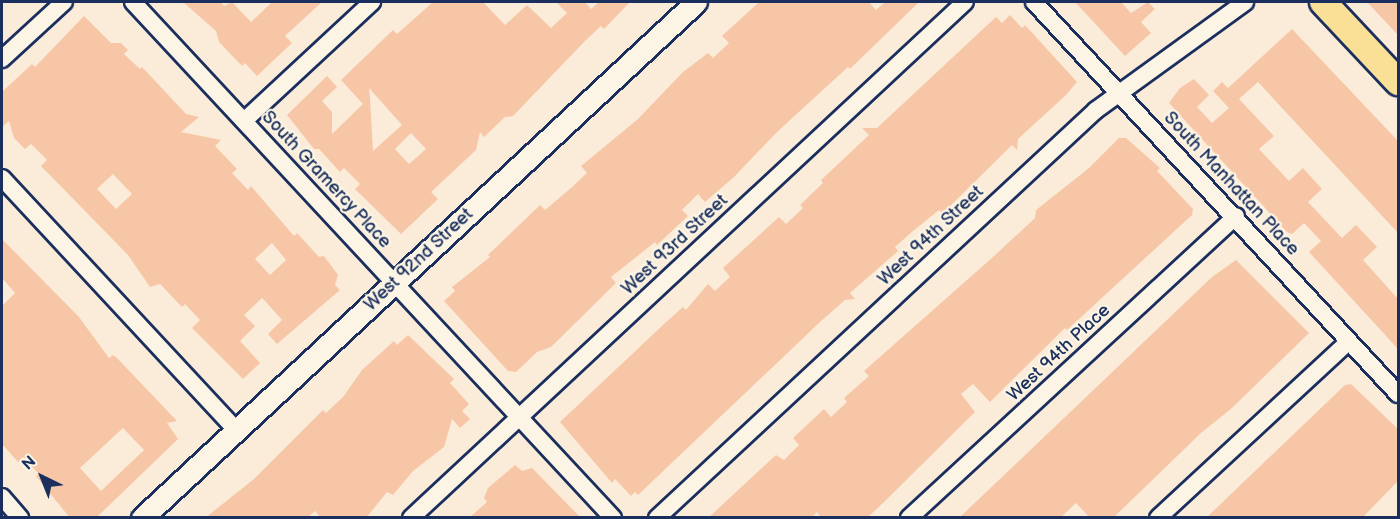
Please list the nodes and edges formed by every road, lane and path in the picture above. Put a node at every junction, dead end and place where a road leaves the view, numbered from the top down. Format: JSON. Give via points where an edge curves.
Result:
{"nodes":[{"id":1,"x":64,"y":2,"type":"edge"},
{"id":2,"x":133,"y":2,"type":"edge"},
{"id":3,"x":372,"y":2,"type":"edge"},
{"id":4,"x":696,"y":2,"type":"edge"},
{"id":5,"x":965,"y":2,"type":"edge"},
{"id":6,"x":1034,"y":2,"type":"edge"},
{"id":7,"x":1245,"y":2,"type":"edge"},
{"id":8,"x":1323,"y":2,"type":"edge"},
{"id":9,"x":2,"y":59,"type":"edge"},
{"id":10,"x":1398,"y":82,"type":"edge"},
{"id":11,"x":1118,"y":90,"type":"junction"},
{"id":12,"x":244,"y":121,"type":"junction"},
{"id":13,"x":2,"y":178,"type":"edge"},
{"id":14,"x":1236,"y":216,"type":"junction"},
{"id":15,"x":394,"y":282,"type":"junction"},
{"id":16,"x":1349,"y":340,"type":"junction"},
{"id":17,"x":1398,"y":393,"type":"edge"},
{"id":18,"x":519,"y":417,"type":"junction"},
{"id":19,"x":237,"y":431,"type":"junction"},
{"id":20,"x":2,"y":497,"type":"edge"},
{"id":21,"x":20,"y":518,"type":"edge"},
{"id":22,"x":142,"y":518,"type":"edge"},
{"id":23,"x":411,"y":518,"type":"edge"},
{"id":24,"x":613,"y":518,"type":"edge"},
{"id":25,"x":657,"y":518,"type":"edge"},
{"id":26,"x":909,"y":518,"type":"edge"},
{"id":27,"x":1158,"y":518,"type":"edge"}],
"edges":[{"from":1,"to":9,"type":"street"},
{"from":2,"to":12,"type":"street","name":"South Gramercy Place"},
{"from":3,"to":12,"type":"street"},
{"from":4,"to":15,"type":"street","name":"West 92nd Street"},
{"from":5,"to":18,"type":"street","name":"West 93rd Street"},
{"from":6,"to":11,"type":"street","name":"South Manhattan Place"},
{"from":7,"to":11,"type":"street","name":"West 94th Street"},
{"from":8,"to":10,"type":"main road"},
{"from":11,"to":14,"type":"street","name":"South Manhattan Place"},
{"from":11,"to":25,"type":"street","name":"West 94th Street"},
{"from":12,"to":15,"type":"street","name":"South Gramercy Place"},
{"from":13,"to":19,"type":"street"},
{"from":14,"to":16,"type":"street","name":"South Manhattan Place"},
{"from":14,"to":26,"type":"street","name":"West 94th Place"},
{"from":15,"to":18,"type":"street","name":"South Gramercy Place"},
{"from":15,"to":19,"type":"street","name":"West 92nd Street"},
{"from":16,"to":17,"type":"street","name":"South Manhattan Place"},
{"from":16,"to":27,"type":"street"},
{"from":18,"to":23,"type":"street","name":"West 93rd Street"},
{"from":18,"to":24,"type":"street","name":"South Gramercy Place"},
{"from":19,"to":22,"type":"street","name":"West 92nd Street"},
{"from":20,"to":21,"type":"street"}]}
